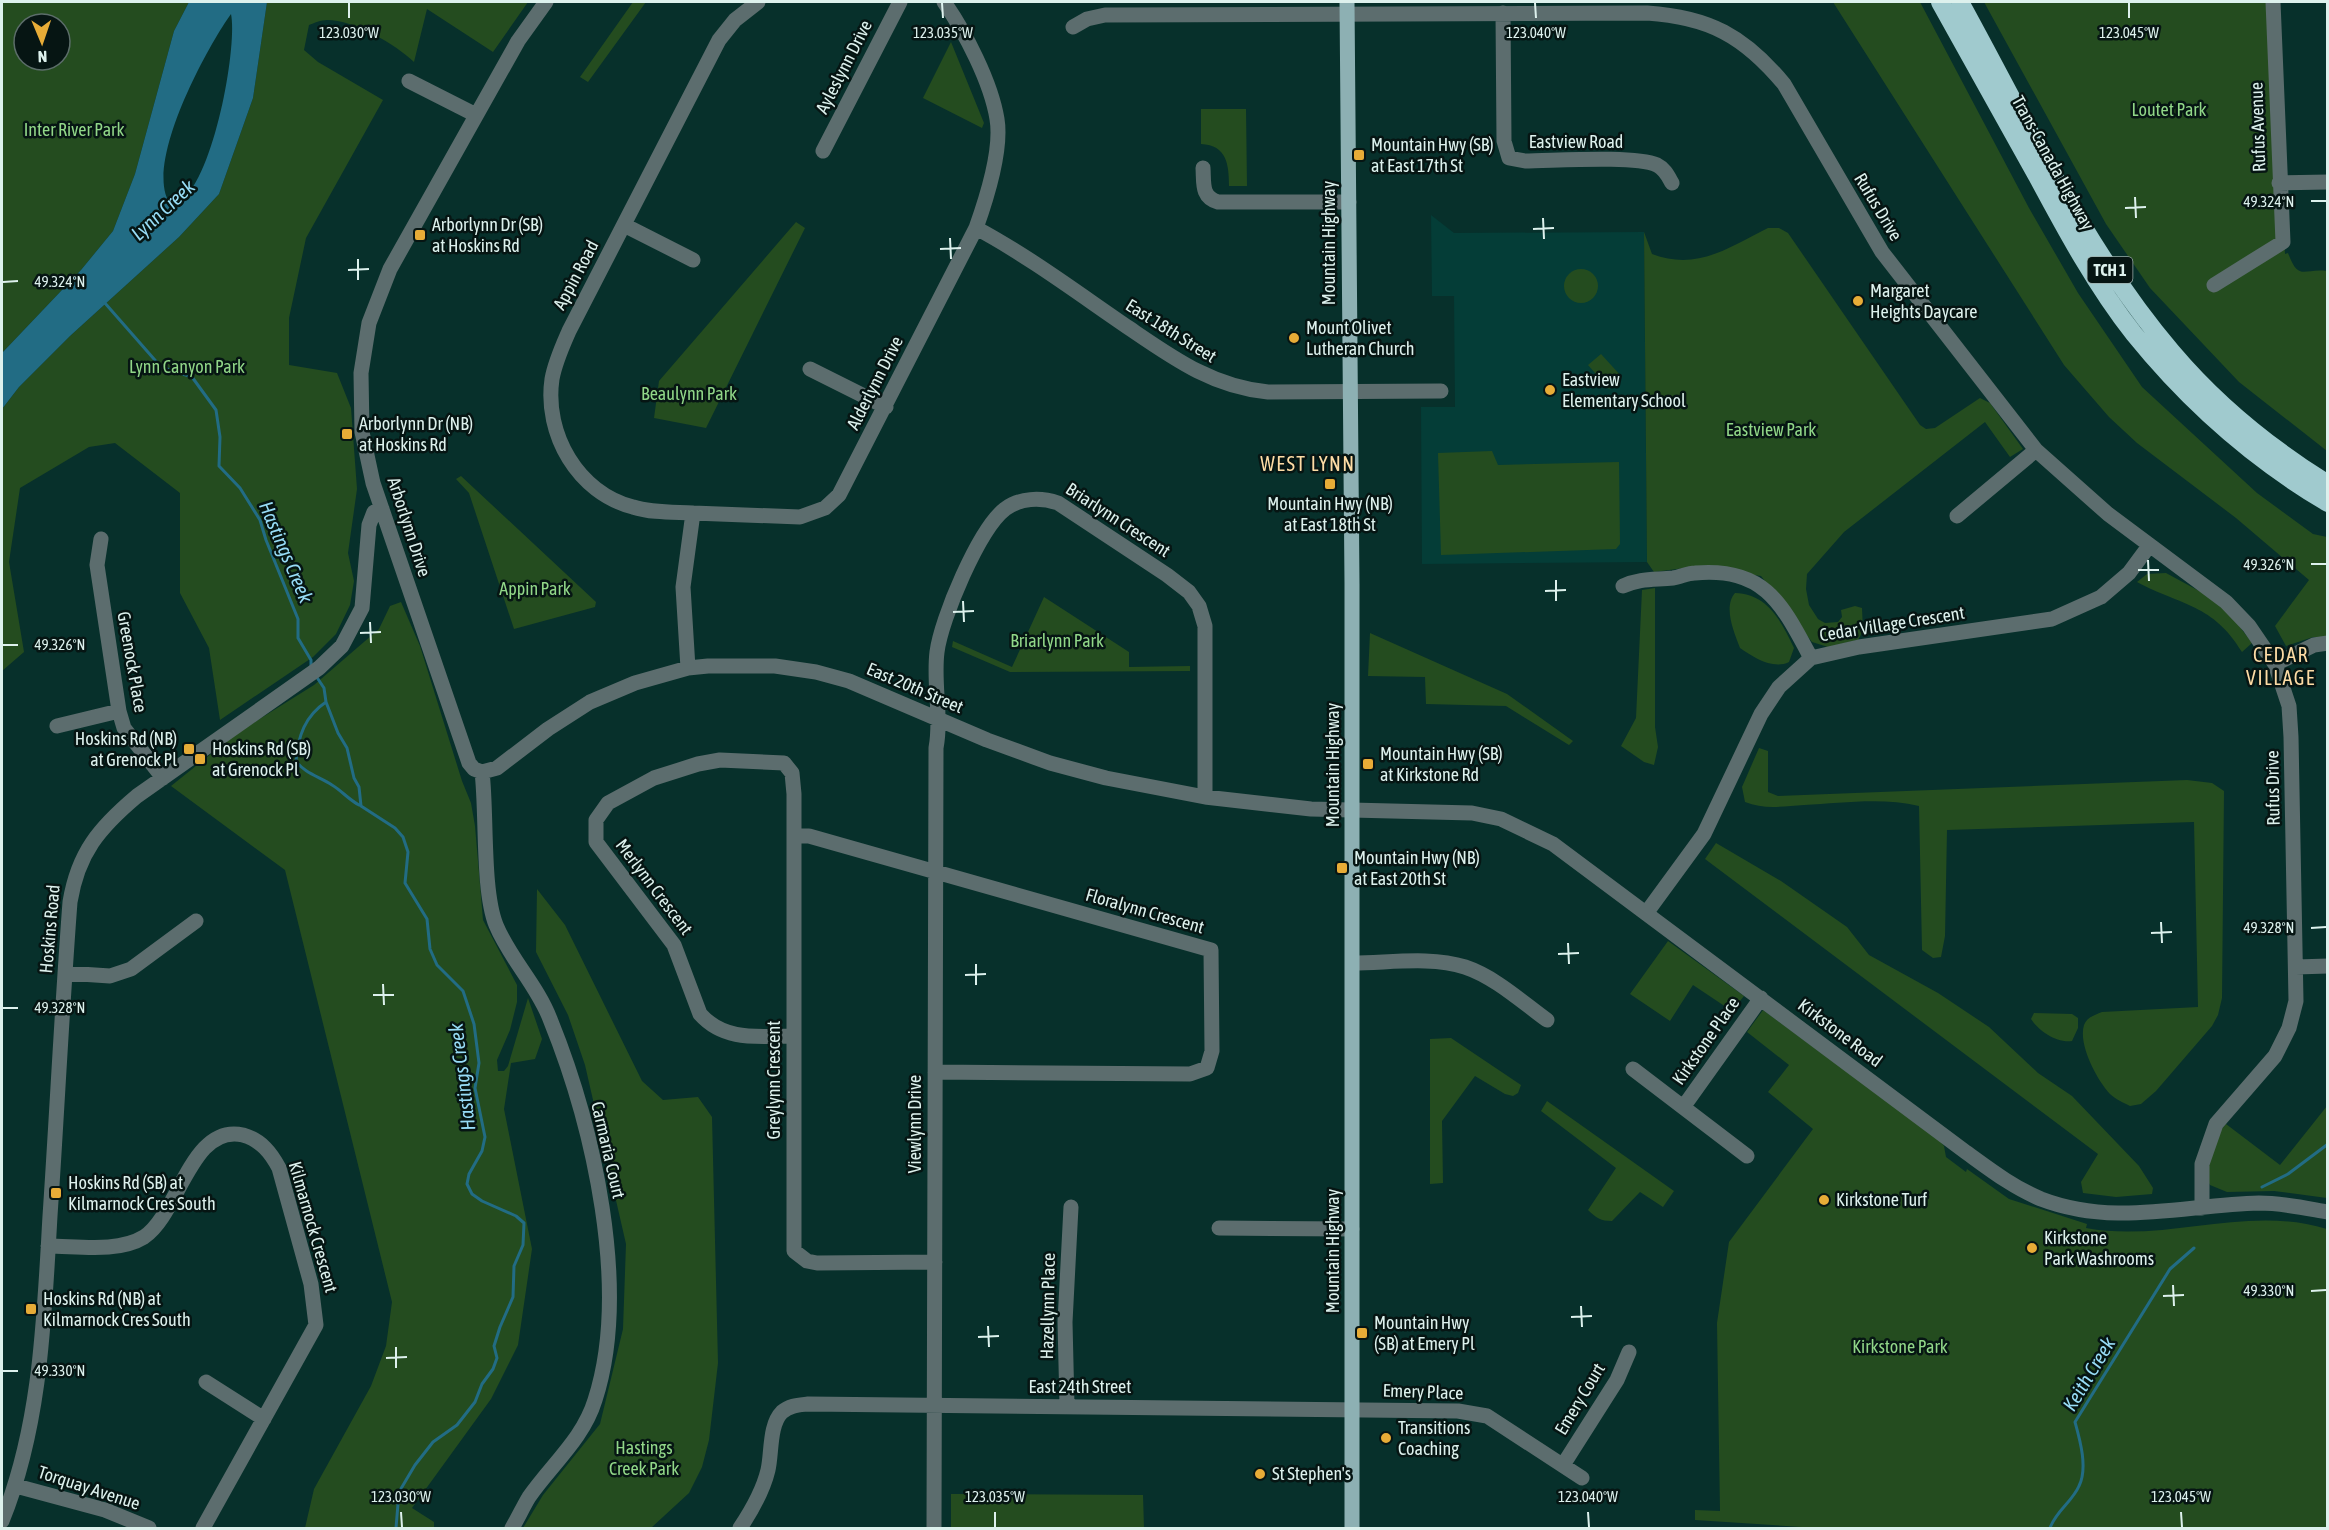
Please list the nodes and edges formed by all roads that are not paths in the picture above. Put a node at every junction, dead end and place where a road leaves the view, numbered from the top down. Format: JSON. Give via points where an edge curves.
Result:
{"nodes":[{"id":1,"x":546,"y":2,"type":"edge"},
{"id":2,"x":758,"y":2,"type":"edge"},
{"id":3,"x":900,"y":2,"type":"edge"},
{"id":4,"x":944,"y":2,"type":"edge"},
{"id":5,"x":1940,"y":2,"type":"edge"},
{"id":6,"x":1960,"y":2,"type":"edge"},
{"id":7,"x":2273,"y":2,"type":"edge"},
{"id":8,"x":1347,"y":8,"type":"edge"},
{"id":9,"x":1503,"y":13,"type":"junction"},
{"id":10,"x":1073,"y":27,"type":"dead end"},
{"id":11,"x":409,"y":81,"type":"dead end"},
{"id":12,"x":476,"y":116,"type":"junction"},
{"id":13,"x":823,"y":151,"type":"dead end"},
{"id":14,"x":1203,"y":168,"type":"dead end"},
{"id":15,"x":2328,"y":182,"type":"edge"},
{"id":16,"x":1672,"y":183,"type":"dead end"},
{"id":17,"x":2279,"y":183,"type":"junction"},
{"id":18,"x":1349,"y":202,"type":"junction"},
{"id":19,"x":624,"y":225,"type":"junction"},
{"id":20,"x":976,"y":228,"type":"junction"},
{"id":21,"x":693,"y":260,"type":"dead end"},
{"id":22,"x":2214,"y":285,"type":"dead end"},
{"id":23,"x":810,"y":369,"type":"dead end"},
{"id":24,"x":1350,"y":391,"type":"junction"},
{"id":25,"x":1441,"y":391,"type":"dead end"},
{"id":26,"x":886,"y":407,"type":"junction"},
{"id":27,"x":2036,"y":450,"type":"junction"},
{"id":28,"x":2328,"y":484,"type":"edge"},
{"id":29,"x":2328,"y":503,"type":"edge"},
{"id":30,"x":382,"y":509,"type":"junction"},
{"id":31,"x":693,"y":513,"type":"junction"},
{"id":32,"x":1957,"y":516,"type":"dead end"},
{"id":33,"x":101,"y":539,"type":"dead end"},
{"id":34,"x":2149,"y":546,"type":"junction"},
{"id":35,"x":1623,"y":586,"type":"dead end"},
{"id":36,"x":2328,"y":643,"type":"edge"},
{"id":37,"x":1811,"y":658,"type":"junction"},
{"id":38,"x":2275,"y":664,"type":"junction"},
{"id":39,"x":688,"y":668,"type":"junction"},
{"id":40,"x":119,"y":711,"type":"junction"},
{"id":41,"x":938,"y":720,"type":"junction"},
{"id":42,"x":57,"y":726,"type":"dead end"},
{"id":43,"x":788,"y":766,"type":"joint"},
{"id":44,"x":482,"y":772,"type":"junction"},
{"id":45,"x":163,"y":778,"type":"junction"},
{"id":46,"x":1205,"y":797,"type":"junction"},
{"id":47,"x":1352,"y":810,"type":"junction"},
{"id":48,"x":794,"y":836,"type":"junction"},
{"id":49,"x":935,"y":873,"type":"junction"},
{"id":50,"x":1647,"y":912,"type":"junction"},
{"id":51,"x":196,"y":921,"type":"dead end"},
{"id":52,"x":1353,"y":963,"type":"junction"},
{"id":53,"x":2328,"y":966,"type":"edge"},
{"id":54,"x":2296,"y":967,"type":"junction"},
{"id":55,"x":65,"y":973,"type":"junction"},
{"id":56,"x":1761,"y":998,"type":"junction"},
{"id":57,"x":1547,"y":1020,"type":"dead end"},
{"id":58,"x":793,"y":1036,"type":"junction"},
{"id":59,"x":1633,"y":1070,"type":"dead end"},
{"id":60,"x":935,"y":1072,"type":"junction"},
{"id":61,"x":1684,"y":1106,"type":"junction"},
{"id":62,"x":1748,"y":1156,"type":"dead end"},
{"id":63,"x":1071,"y":1207,"type":"dead end"},
{"id":64,"x":2202,"y":1208,"type":"junction"},
{"id":65,"x":2328,"y":1212,"type":"edge"},
{"id":66,"x":1219,"y":1228,"type":"dead end"},
{"id":67,"x":1352,"y":1229,"type":"junction"},
{"id":68,"x":48,"y":1246,"type":"junction"},
{"id":69,"x":934,"y":1262,"type":"junction"},
{"id":70,"x":1629,"y":1352,"type":"dead end"},
{"id":71,"x":206,"y":1382,"type":"dead end"},
{"id":72,"x":934,"y":1406,"type":"junction"},
{"id":73,"x":1067,"y":1406,"type":"junction"},
{"id":74,"x":1351,"y":1409,"type":"junction"},
{"id":75,"x":264,"y":1419,"type":"junction"},
{"id":76,"x":1563,"y":1466,"type":"junction"},
{"id":77,"x":1582,"y":1478,"type":"dead end"},
{"id":78,"x":16,"y":1486,"type":"junction"},
{"id":79,"x":2,"y":1521,"type":"edge"},
{"id":80,"x":149,"y":1528,"type":"edge"},
{"id":81,"x":203,"y":1528,"type":"edge"},
{"id":82,"x":512,"y":1528,"type":"edge"},
{"id":83,"x":740,"y":1528,"type":"edge"},
{"id":84,"x":934,"y":1528,"type":"edge"},
{"id":85,"x":1352,"y":1528,"type":"edge"}],
"edges":[{"from":1,"to":12,"type":"street","name":"Arborlynn Drive","via":[[518,41]]},
{"from":2,"to":19,"type":"street","name":"Appin Road","via":[[726,29]]},
{"from":3,"to":13,"type":"street","name":"Ayleslynn Drive"},
{"from":4,"to":20,"type":"street","name":"Alderlynn Drive","via":[[969,46],[998,121],[986,200]]},
{"from":5,"to":29,"type":"highway","name":"Trans-Canada Highway","number":"TCH 1","via":[[2071,238],[2133,333],[2223,428],[2269,465]]},
{"from":6,"to":28,"type":"highway","name":"Trans-Canada Highway","number":"TCH 1","via":[[2101,256],[2147,322],[2226,408],[2280,452]]},
{"from":7,"to":17,"type":"street","name":"Rufus Avenue"},
{"from":8,"to":9,"type":"street","name":"Rufus Drive"},
{"from":8,"to":10,"type":"street","name":"Rufus Drive","via":[[1105,15]]},
{"from":8,"to":18,"type":"main road","name":"Mountain Highway"},
{"from":9,"to":16,"type":"street","name":"Eastview Road","via":[[1504,141],[1509,158],[1656,165]]},
{"from":9,"to":27,"type":"street","name":"Rufus Drive","via":[[1669,15],[1720,28],[1769,66],[1784,84],[1882,252]]},
{"from":11,"to":12,"type":"street"},
{"from":12,"to":30,"type":"street","name":"Arborlynn Drive","via":[[390,269],[369,323],[361,373],[361,419],[369,467]]},
{"from":14,"to":18,"type":"street","via":[[1204,191],[1218,202]]},
{"from":15,"to":17,"type":"street"},
{"from":17,"to":22,"type":"street","name":"Rufus Avenue","via":[[2283,242]]},
{"from":18,"to":24,"type":"main road","name":"Mountain Highway"},
{"from":19,"to":21,"type":"street"},
{"from":19,"to":31,"type":"street","name":"Appin Road","via":[[568,331],[555,365],[551,396],[555,425],[567,455],[599,491],[632,507]]},
{"from":20,"to":24,"type":"street","name":"East 18th Street","via":[[1200,375],[1248,391]]},
{"from":20,"to":26,"type":"street","name":"Alderlynn Drive"},
{"from":23,"to":26,"type":"street"},
{"from":24,"to":25,"type":"street","name":"East 18th Street"},
{"from":24,"to":47,"type":"main road","name":"Mountain Highway"},
{"from":26,"to":31,"type":"street","name":"Alderlynn Drive","via":[[843,488],[819,511],[783,518]]},
{"from":27,"to":32,"type":"street"},
{"from":27,"to":34,"type":"street","name":"Rufus Drive"},
{"from":30,"to":44,"type":"street","name":"Arborlynn Drive","via":[[469,763]]},
{"from":30,"to":45,"type":"street","name":"Hoskins Road","via":[[374,512],[369,525],[362,608],[346,640],[314,671]]},
{"from":31,"to":39,"type":"street","via":[[682,587]]},
{"from":33,"to":40,"type":"street","name":"Greenock Place","via":[[97,565]]},
{"from":34,"to":37,"type":"street","name":"Cedar Village Crescent","via":[[2129,573],[2101,597],[2052,619],[1859,647]]},
{"from":34,"to":38,"type":"street","name":"Rufus Drive","via":[[2226,602],[2249,626]]},
{"from":35,"to":37,"type":"street","via":[[1694,573],[1743,576],[1772,594]]},
{"from":36,"to":38,"type":"street","via":[[2314,645]]},
{"from":37,"to":50,"type":"street","name":"Cedar Village Crescent","via":[[1779,687],[1761,714],[1704,834]]},
{"from":38,"to":54,"type":"street","name":"Rufus Drive","via":[[2289,706]]},
{"from":39,"to":41,"type":"street","name":"East 20th Street","via":[[742,664],[816,672],[849,681]]},
{"from":39,"to":44,"type":"street","name":"East 20th Street","via":[[635,683],[590,702],[497,768]]},
{"from":40,"to":42,"type":"street"},
{"from":40,"to":45,"type":"street","name":"Greenock Place","via":[[124,728]]},
{"from":41,"to":46,"type":"street","name":"East 20th Street","via":[[1050,763]]},
{"from":41,"to":46,"type":"street","name":"Briarlynn Crescent","via":[[937,653],[951,602],[995,518],[1018,502],[1046,499],[1068,509],[1195,597],[1205,626]]},
{"from":41,"to":49,"type":"street","name":"Viewlynn Drive"},
{"from":43,"to":48,"type":"street","name":"Greylynn Crescent","via":[[794,782]]},
{"from":43,"to":58,"type":"street","name":"Merlynn Crescent","via":[[775,761],[720,760],[672,772],[635,787],[608,804],[600,812],[594,831],[600,850],[674,945],[696,1003],[708,1023],[729,1035]]},
{"from":44,"to":82,"type":"street","name":"Carmaria Court","via":[[488,877],[496,924],[536,990],[563,1054],[602,1204],[606,1240],[608,1327],[596,1399],[582,1430],[529,1497]]},
{"from":45,"to":55,"type":"street","name":"Hoskins Road","via":[[109,820],[81,862],[70,902]]},
{"from":46,"to":47,"type":"street","name":"East 20th Street"},
{"from":47,"to":50,"type":"street","name":"Kirkstone Road","via":[[1440,810],[1501,819],[1553,844]]},
{"from":47,"to":52,"type":"main road","name":"Mountain Highway"},
{"from":48,"to":49,"type":"street","name":"Floralynn Crescent","via":[[809,836]]},
{"from":48,"to":58,"type":"street","name":"Greylynn Crescent"},
{"from":49,"to":60,"type":"street","name":"Viewlynn Drive"},
{"from":49,"to":60,"type":"street","name":"Floralynn Crescent","via":[[1203,947],[1210,950],[1212,979],[1210,1061],[1200,1072]]},
{"from":50,"to":56,"type":"street","name":"Kirkstone Road"},
{"from":51,"to":55,"type":"street","via":[[130,969],[110,976]]},
{"from":52,"to":57,"type":"street","via":[[1464,967],[1489,979]]},
{"from":52,"to":67,"type":"main road","name":"Mountain Highway"},
{"from":53,"to":54,"type":"street"},
{"from":54,"to":64,"type":"street","name":"Rufus Drive","via":[[2296,1001],[2289,1028],[2275,1056],[2216,1124],[2202,1164]]},
{"from":55,"to":68,"type":"street","name":"Hoskins Road"},
{"from":56,"to":61,"type":"street","name":"Kirkstone Place"},
{"from":56,"to":64,"type":"street","name":"Kirkstone Road","via":[[1999,1176],[2040,1198],[2102,1214]]},
{"from":58,"to":69,"type":"street","name":"Greylynn Crescent","via":[[794,1251],[817,1263]]},
{"from":59,"to":61,"type":"street","name":"Kirkstone Place"},
{"from":60,"to":69,"type":"street","name":"Viewlynn Drive"},
{"from":61,"to":62,"type":"street","name":"Kirkstone Place"},
{"from":63,"to":73,"type":"street","name":"Hazellynn Place","via":[[1065,1322]]},
{"from":64,"to":65,"type":"street","name":"Kirkstone Road","via":[[2284,1204]]},
{"from":66,"to":67,"type":"street"},
{"from":67,"to":74,"type":"main road","name":"Mountain Highway"},
{"from":68,"to":75,"type":"street","name":"Kilmarnock Crescent","via":[[102,1247],[143,1238],[160,1221],[211,1142],[236,1134],[260,1143],[279,1168],[316,1311],[312,1335]]},
{"from":68,"to":78,"type":"street","name":"Hoskins Road","via":[[33,1405]]},
{"from":69,"to":72,"type":"street","name":"Viewlynn Drive"},
{"from":70,"to":76,"type":"street","name":"Emery Court","via":[[1617,1380]]},
{"from":71,"to":75,"type":"street"},
{"from":72,"to":73,"type":"street","name":"East 24th Street"},
{"from":72,"to":83,"type":"street","name":"East 24th Street","via":[[794,1405],[777,1421],[768,1471]]},
{"from":72,"to":84,"type":"street","name":"Viewlynn Drive"},
{"from":73,"to":74,"type":"street","name":"East 24th Street"},
{"from":74,"to":76,"type":"street","name":"Emery Place","via":[[1440,1409],[1487,1416]]},
{"from":74,"to":85,"type":"main road","name":"Mountain Highway"},
{"from":75,"to":81,"type":"street","name":"Kilmarnock Crescent"},
{"from":76,"to":77,"type":"street","name":"Emery Place"},
{"from":78,"to":79,"type":"street","name":"Hoskins Road"},
{"from":78,"to":80,"type":"street","name":"Torquay Avenue","via":[[105,1510]]}]}
